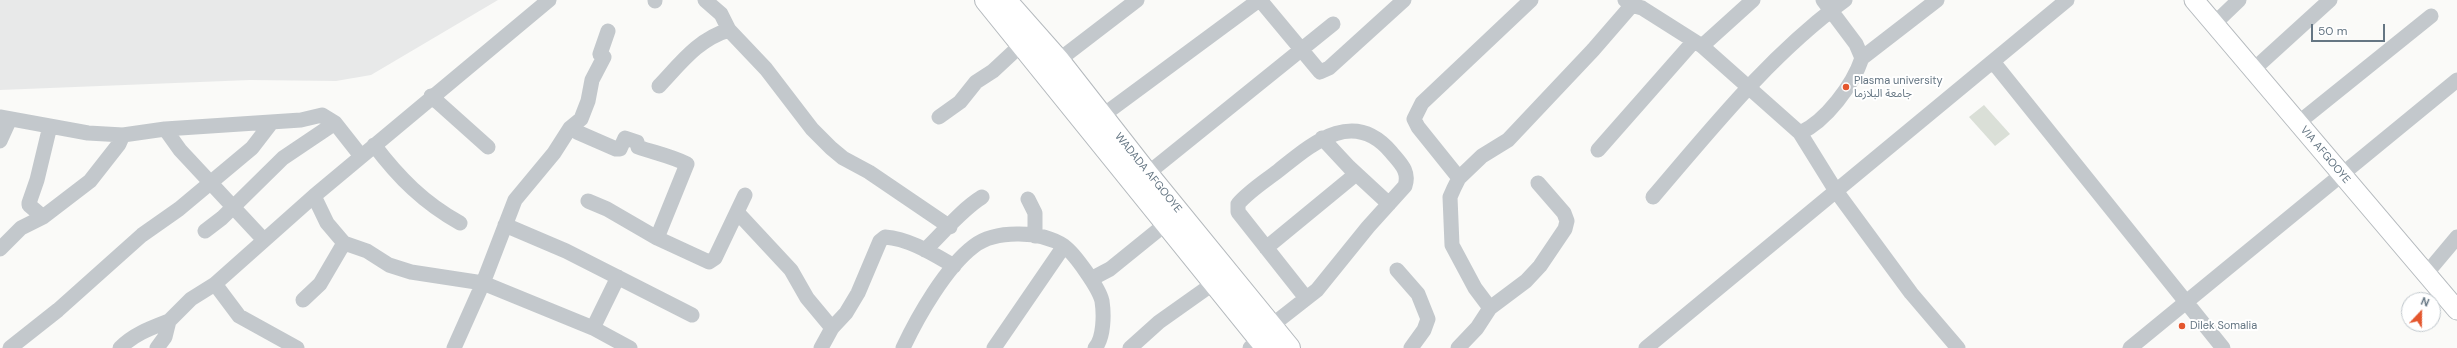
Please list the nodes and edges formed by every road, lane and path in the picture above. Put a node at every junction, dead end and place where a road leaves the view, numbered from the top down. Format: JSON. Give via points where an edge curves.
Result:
{"nodes":[{"id":1,"x":549,"y":0,"type":"edge"},
{"id":2,"x":705,"y":0,"type":"edge"},
{"id":3,"x":1137,"y":0,"type":"edge"},
{"id":4,"x":1259,"y":0,"type":"edge"},
{"id":5,"x":1404,"y":0,"type":"edge"},
{"id":6,"x":1531,"y":0,"type":"edge"},
{"id":7,"x":1753,"y":0,"type":"edge"},
{"id":8,"x":1845,"y":0,"type":"edge"},
{"id":9,"x":1937,"y":0,"type":"edge"},
{"id":10,"x":2067,"y":0,"type":"edge"},
{"id":11,"x":2194,"y":0,"type":"edge"},
{"id":12,"x":2239,"y":0,"type":"edge"},
{"id":13,"x":2330,"y":0,"type":"edge"},
{"id":14,"x":1001,"y":3,"type":"edge"},
{"id":15,"x":1637,"y":3,"type":"edge"},
{"id":16,"x":1827,"y":5,"type":"edge"},
{"id":17,"x":2431,"y":16,"type":"dead end"},
{"id":18,"x":1333,"y":24,"type":"dead end"},
{"id":19,"x":2214,"y":24,"type":"junction"},
{"id":20,"x":728,"y":30,"type":"junction"},
{"id":21,"x":608,"y":31,"type":"dead end"},
{"id":22,"x":1022,"y":44,"type":"junction"},
{"id":23,"x":1698,"y":44,"type":"junction"},
{"id":24,"x":1302,"y":51,"type":"junction"},
{"id":25,"x":1862,"y":58,"type":"junction"},
{"id":26,"x":1994,"y":63,"type":"junction"},
{"id":27,"x":1051,"y":66,"type":"junction"},
{"id":28,"x":2253,"y":70,"type":"junction"},
{"id":29,"x":2457,"y":80,"type":"edge"},
{"id":30,"x":659,"y":86,"type":"dead end"},
{"id":31,"x":1748,"y":86,"type":"junction"},
{"id":32,"x":431,"y":96,"type":"junction"},
{"id":33,"x":1102,"y":116,"type":"junction"},
{"id":34,"x":939,"y":117,"type":"dead end"},
{"id":35,"x":5,"y":118,"type":"edge"},
{"id":36,"x":272,"y":122,"type":"junction"},
{"id":37,"x":335,"y":123,"type":"junction"},
{"id":38,"x":2298,"y":123,"type":"junction"},
{"id":39,"x":576,"y":124,"type":"junction"},
{"id":40,"x":50,"y":126,"type":"junction"},
{"id":41,"x":165,"y":129,"type":"junction"},
{"id":42,"x":1800,"y":133,"type":"junction"},
{"id":43,"x":124,"y":135,"type":"junction"},
{"id":44,"x":1322,"y":138,"type":"junction"},
{"id":45,"x":0,"y":141,"type":"edge"},
{"id":46,"x":374,"y":145,"type":"junction"},
{"id":47,"x":488,"y":147,"type":"dead end"},
{"id":48,"x":1598,"y":150,"type":"dead end"},
{"id":49,"x":361,"y":156,"type":"junction"},
{"id":50,"x":1147,"y":174,"type":"junction"},
{"id":51,"x":1356,"y":174,"type":"junction"},
{"id":52,"x":2341,"y":174,"type":"junction"},
{"id":53,"x":1459,"y":178,"type":"junction"},
{"id":54,"x":211,"y":181,"type":"junction"},
{"id":55,"x":1538,"y":183,"type":"dead end"},
{"id":56,"x":1836,"y":191,"type":"junction"},
{"id":57,"x":745,"y":195,"type":"dead end"},
{"id":58,"x":314,"y":196,"type":"junction"},
{"id":59,"x":982,"y":197,"type":"dead end"},
{"id":60,"x":1653,"y":197,"type":"dead end"},
{"id":61,"x":1028,"y":199,"type":"dead end"},
{"id":62,"x":588,"y":201,"type":"dead end"},
{"id":63,"x":1389,"y":204,"type":"junction"},
{"id":64,"x":233,"y":206,"type":"junction"},
{"id":65,"x":737,"y":212,"type":"junction"},
{"id":66,"x":43,"y":217,"type":"junction"},
{"id":67,"x":1173,"y":218,"type":"junction"},
{"id":68,"x":460,"y":223,"type":"dead end"},
{"id":69,"x":505,"y":225,"type":"junction"},
{"id":70,"x":950,"y":227,"type":"junction"},
{"id":71,"x":205,"y":231,"type":"dead end"},
{"id":72,"x":1034,"y":236,"type":"junction"},
{"id":73,"x":2457,"y":237,"type":"edge"},
{"id":74,"x":657,"y":238,"type":"junction"},
{"id":75,"x":263,"y":239,"type":"junction"},
{"id":76,"x":344,"y":244,"type":"junction"},
{"id":77,"x":1064,"y":246,"type":"junction"},
{"id":78,"x":1266,"y":248,"type":"junction"},
{"id":79,"x":0,"y":249,"type":"edge"},
{"id":80,"x":925,"y":250,"type":"junction"},
{"id":81,"x":954,"y":266,"type":"junction"},
{"id":82,"x":1396,"y":270,"type":"dead end"},
{"id":83,"x":2426,"y":274,"type":"junction"},
{"id":84,"x":618,"y":277,"type":"junction"},
{"id":85,"x":1091,"y":279,"type":"junction"},
{"id":86,"x":483,"y":283,"type":"junction"},
{"id":87,"x":1214,"y":283,"type":"junction"},
{"id":88,"x":215,"y":284,"type":"junction"},
{"id":89,"x":1306,"y":298,"type":"junction"},
{"id":90,"x":303,"y":300,"type":"dead end"},
{"id":91,"x":2185,"y":302,"type":"junction"},
{"id":92,"x":1490,"y":308,"type":"junction"},
{"id":93,"x":2457,"y":310,"type":"edge"},
{"id":94,"x":692,"y":315,"type":"dead end"},
{"id":95,"x":169,"y":321,"type":"junction"},
{"id":96,"x":593,"y":328,"type":"junction"},
{"id":97,"x":832,"y":328,"type":"junction"},
{"id":98,"x":1262,"y":340,"type":"edge"},
{"id":99,"x":10,"y":348,"type":"edge"},
{"id":100,"x":120,"y":348,"type":"edge"},
{"id":101,"x":157,"y":348,"type":"edge"},
{"id":102,"x":298,"y":348,"type":"edge"},
{"id":103,"x":454,"y":348,"type":"edge"},
{"id":104,"x":630,"y":348,"type":"edge"},
{"id":105,"x":821,"y":348,"type":"edge"},
{"id":106,"x":903,"y":348,"type":"edge"},
{"id":107,"x":994,"y":348,"type":"edge"},
{"id":108,"x":1095,"y":348,"type":"edge"},
{"id":109,"x":1130,"y":348,"type":"edge"},
{"id":110,"x":1289,"y":348,"type":"edge"},
{"id":111,"x":1411,"y":348,"type":"edge"},
{"id":112,"x":1458,"y":348,"type":"edge"},
{"id":113,"x":1646,"y":348,"type":"edge"},
{"id":114,"x":1958,"y":348,"type":"edge"},
{"id":115,"x":2130,"y":348,"type":"edge"},
{"id":116,"x":2223,"y":348,"type":"edge"}],
"edges":[{"from":1,"to":32,"type":"street"},
{"from":2,"to":20,"type":"street","via":[[722,14]]},
{"from":3,"to":27,"type":"street"},
{"from":4,"to":24,"type":"street"},
{"from":4,"to":33,"type":"street"},
{"from":5,"to":24,"type":"street","via":[[1324,72],[1320,72]]},
{"from":6,"to":53,"type":"street","via":[[1416,110],[1414,119],[1418,127]]},
{"from":7,"to":23,"type":"street"},
{"from":8,"to":16,"type":"street"},
{"from":9,"to":25,"type":"street"},
{"from":10,"to":26,"type":"street"},
{"from":11,"to":19,"type":"main road","name":"VIA AFGOOYE"},
{"from":12,"to":19,"type":"street"},
{"from":13,"to":28,"type":"street"},
{"from":14,"to":22,"type":"highway","name":"WADADA AFGOOYE"},
{"from":14,"to":27,"type":"highway","name":"WADADA AFGOOYE"},
{"from":15,"to":23,"type":"street"},
{"from":15,"to":53,"type":"street","via":[[1508,140],[1482,156]]},
{"from":16,"to":25,"type":"street","via":[[1856,44]]},
{"from":16,"to":31,"type":"street"},
{"from":17,"to":38,"type":"street"},
{"from":18,"to":24,"type":"street"},
{"from":19,"to":28,"type":"main road","name":"VIA AFGOOYE"},
{"from":20,"to":30,"type":"street","via":[[689,52]]},
{"from":20,"to":70,"type":"street","via":[[766,70],[812,129],[843,158],[869,172]]},
{"from":21,"to":39,"type":"street","via":[[600,54],[604,57],[592,80],[581,119]]},
{"from":22,"to":27,"type":"highway","name":"WADADA AFGOOYE"},
{"from":22,"to":34,"type":"street","via":[[993,71],[976,82],[960,102]]},
{"from":23,"to":31,"type":"street"},
{"from":23,"to":48,"type":"street"},
{"from":24,"to":50,"type":"street"},
{"from":25,"to":42,"type":"street","via":[[1857,72],[1830,111],[1813,127]]},
{"from":26,"to":56,"type":"street"},
{"from":26,"to":91,"type":"street"},
{"from":27,"to":33,"type":"highway","name":"WADADA AFGOOYE"},
{"from":27,"to":67,"type":"highway","name":"WADADA AFGOOYE"},
{"from":28,"to":38,"type":"main road","name":"VIA AFGOOYE"},
{"from":29,"to":52,"type":"street"},
{"from":31,"to":42,"type":"street"},
{"from":31,"to":60,"type":"street"},
{"from":32,"to":46,"type":"street"},
{"from":32,"to":47,"type":"street"},
{"from":33,"to":50,"type":"highway","name":"WADADA AFGOOYE"},
{"from":35,"to":40,"type":"street"},
{"from":35,"to":45,"type":"street"},
{"from":36,"to":37,"type":"street","via":[[301,120],[322,115]]},
{"from":36,"to":41,"type":"street"},
{"from":36,"to":54,"type":"street","via":[[252,148]]},
{"from":37,"to":49,"type":"street"},
{"from":37,"to":64,"type":"street","via":[[283,158]]},
{"from":38,"to":52,"type":"main road","name":"VIA AFGOOYE"},
{"from":39,"to":69,"type":"street","via":[[515,200]]},
{"from":39,"to":74,"type":"street","via":[[577,132],[616,149],[620,149],[625,138],[637,142],[638,147],[657,154],[666,154],[687,164]]},
{"from":40,"to":43,"type":"street","via":[[88,133]]},
{"from":40,"to":66,"type":"street","via":[[29,203]]},
{"from":41,"to":43,"type":"street"},
{"from":41,"to":54,"type":"street","via":[[180,150]]},
{"from":42,"to":56,"type":"street"},
{"from":43,"to":66,"type":"street","via":[[90,180]]},
{"from":44,"to":51,"type":"street"},
{"from":44,"to":63,"type":"street","via":[[1346,132],[1366,133],[1383,142],[1404,168],[1407,179],[1405,186]]},
{"from":44,"to":78,"type":"street","via":[[1238,204],[1238,212]]},
{"from":46,"to":49,"type":"street"},
{"from":46,"to":68,"type":"street","via":[[396,174],[422,198]]},
{"from":49,"to":58,"type":"street"},
{"from":50,"to":67,"type":"highway","name":"WADADA AFGOOYE"},
{"from":51,"to":63,"type":"street"},
{"from":51,"to":78,"type":"street"},
{"from":52,"to":83,"type":"main road","name":"VIA AFGOOYE"},
{"from":52,"to":91,"type":"street"},
{"from":53,"to":92,"type":"street","via":[[1450,197],[1452,245],[1475,288]]},
{"from":54,"to":64,"type":"street"},
{"from":54,"to":99,"type":"street","via":[[179,210],[142,235],[58,310]]},
{"from":55,"to":92,"type":"street","via":[[1564,213],[1565,229],[1540,266],[1526,281]]},
{"from":56,"to":113,"type":"street"},
{"from":56,"to":114,"type":"street","via":[[1911,293]]},
{"from":57,"to":65,"type":"street"},
{"from":58,"to":75,"type":"street"},
{"from":58,"to":76,"type":"street","via":[[327,223]]},
{"from":59,"to":70,"type":"street","via":[[968,206]]},
{"from":61,"to":72,"type":"street","via":[[1035,213]]},
{"from":62,"to":74,"type":"street"},
{"from":63,"to":89,"type":"street","via":[[1333,272]]},
{"from":64,"to":71,"type":"street"},
{"from":64,"to":75,"type":"street"},
{"from":65,"to":74,"type":"street","via":[[715,258],[709,262]]},
{"from":65,"to":97,"type":"street","via":[[791,270],[807,298]]},
{"from":66,"to":79,"type":"street","via":[[21,228]]},
{"from":67,"to":85,"type":"street","via":[[1110,270]]},
{"from":67,"to":87,"type":"highway","name":"WADADA AFGOOYE"},
{"from":67,"to":98,"type":"highway","name":"WADADA AFGOOYE"},
{"from":69,"to":84,"type":"street"},
{"from":69,"to":86,"type":"street"},
{"from":70,"to":80,"type":"street"},
{"from":72,"to":77,"type":"street"},
{"from":72,"to":81,"type":"street","via":[[1022,233],[996,236],[974,245]]},
{"from":73,"to":83,"type":"street"},
{"from":75,"to":88,"type":"street"},
{"from":76,"to":86,"type":"street","via":[[367,251],[388,264],[411,272]]},
{"from":76,"to":90,"type":"street","via":[[320,284]]},
{"from":77,"to":85,"type":"street"},
{"from":77,"to":107,"type":"street"},
{"from":78,"to":89,"type":"street"},
{"from":80,"to":81,"type":"street"},
{"from":80,"to":97,"type":"street","via":[[893,238],[885,237],[880,241],[858,293],[846,313]]},
{"from":81,"to":106,"type":"street"},
{"from":82,"to":111,"type":"street","via":[[1418,294],[1428,319],[1424,330]]},
{"from":83,"to":93,"type":"main road","name":"VIA AFGOOYE"},
{"from":84,"to":94,"type":"street"},
{"from":84,"to":96,"type":"street"},
{"from":85,"to":108,"type":"street","via":[[1102,301],[1103,324]]},
{"from":86,"to":96,"type":"street"},
{"from":86,"to":103,"type":"street"},
{"from":87,"to":98,"type":"highway","name":"WADADA AFGOOYE"},
{"from":87,"to":109,"type":"street","via":[[1160,322]]},
{"from":88,"to":95,"type":"street","via":[[191,300]]},
{"from":88,"to":102,"type":"street","via":[[240,316]]},
{"from":89,"to":98,"type":"street"},
{"from":91,"to":115,"type":"street"},
{"from":91,"to":116,"type":"street"},
{"from":92,"to":112,"type":"street","via":[[1477,328]]},
{"from":95,"to":100,"type":"street","via":[[143,331]]},
{"from":95,"to":101,"type":"street","via":[[165,337]]},
{"from":96,"to":104,"type":"street"},
{"from":97,"to":105,"type":"street"},
{"from":98,"to":110,"type":"highway","name":"WADADA AFGOOYE"}]}
